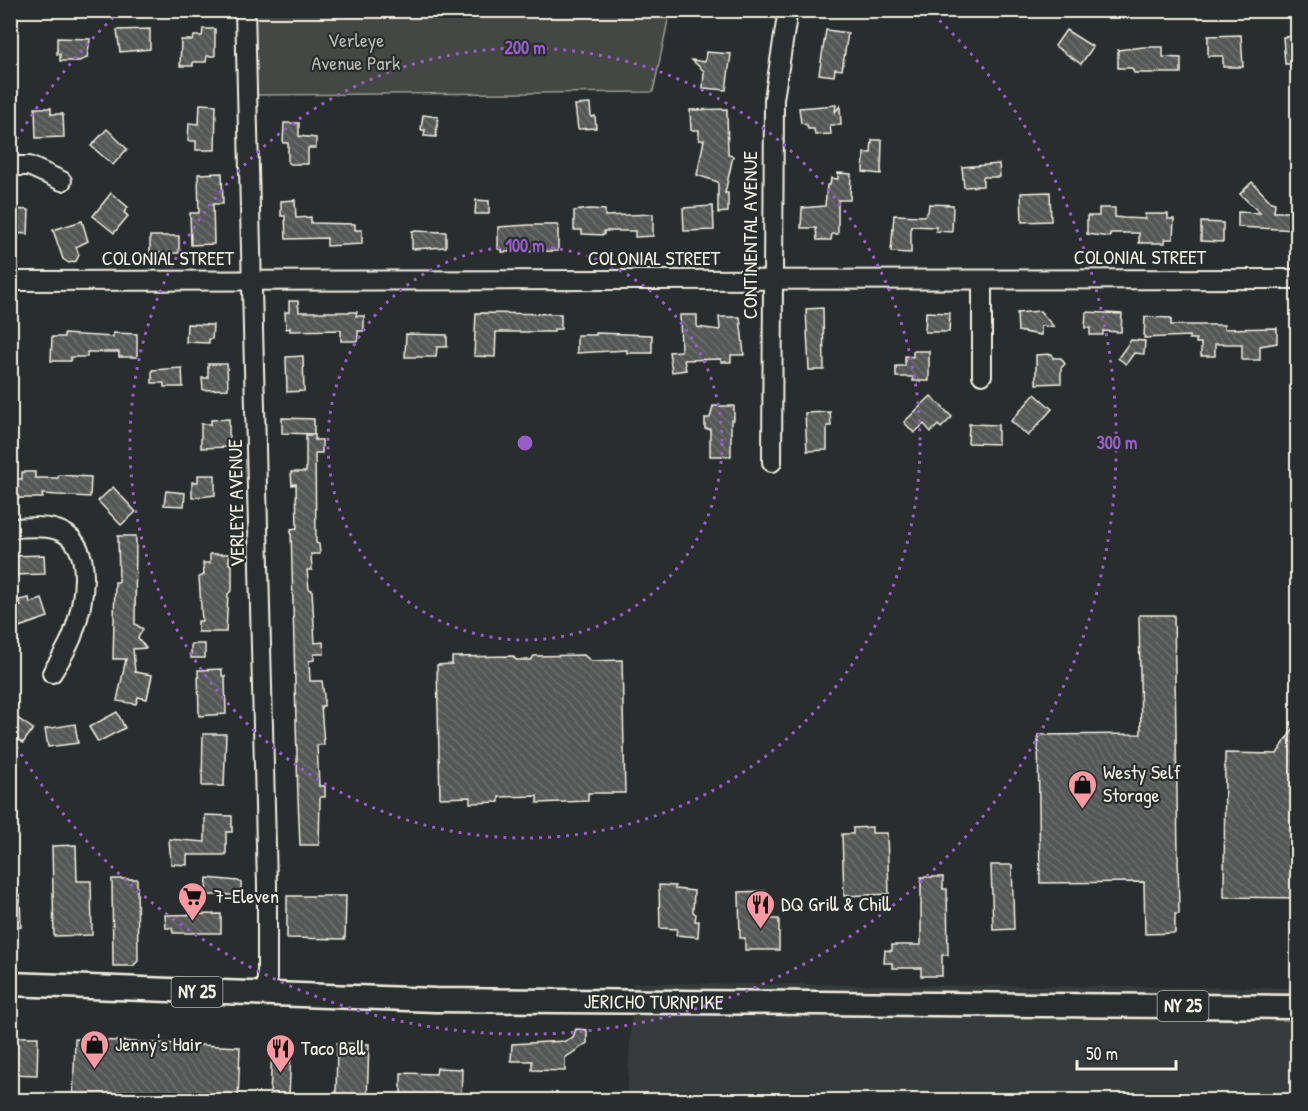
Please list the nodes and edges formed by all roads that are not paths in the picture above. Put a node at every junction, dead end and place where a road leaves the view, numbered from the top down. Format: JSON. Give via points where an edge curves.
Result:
{"nodes":[{"id":1,"x":245,"y":10,"type":"edge"},
{"id":2,"x":788,"y":10,"type":"edge"},
{"id":3,"x":10,"y":166,"type":"edge"},
{"id":4,"x":62,"y":181,"type":"dead end"},
{"id":5,"x":1298,"y":279,"type":"edge"},
{"id":6,"x":252,"y":280,"type":"junction"},
{"id":7,"x":772,"y":280,"type":"junction"},
{"id":8,"x":982,"y":280,"type":"junction"},
{"id":9,"x":10,"y":281,"type":"edge"},
{"id":10,"x":982,"y":375,"type":"dead end"},
{"id":11,"x":772,"y":462,"type":"dead end"},
{"id":12,"x":10,"y":528,"type":"edge"},
{"id":13,"x":52,"y":673,"type":"dead end"},
{"id":14,"x":10,"y":984,"type":"edge"},
{"id":15,"x":267,"y":994,"type":"junction"},
{"id":16,"x":1298,"y":1007,"type":"edge"}],
"edges":[{"from":1,"to":6,"type":"street","name":"VERLEYE AVENUE"},
{"from":2,"to":7,"type":"street","name":"CONTINENTAL AVENUE","via":[[774,99]]},
{"from":3,"to":4,"type":"street","via":[[29,166]]},
{"from":5,"to":8,"type":"street","name":"COLONIAL STREET"},
{"from":6,"to":7,"type":"street","name":"COLONIAL STREET"},
{"from":6,"to":9,"type":"street","name":"COLONIAL STREET"},
{"from":6,"to":15,"type":"street","name":"VERLEYE AVENUE"},
{"from":7,"to":8,"type":"street","name":"COLONIAL STREET"},
{"from":7,"to":11,"type":"street","name":"CONTINENTAL AVENUE"},
{"from":8,"to":10,"type":"street"},
{"from":12,"to":13,"type":"street","via":[[57,530],[72,538],[82,556],[83,602],[71,639]]},
{"from":14,"to":15,"type":"main road","name":"JERICHO TURNPIKE","number":"NY 25"},
{"from":15,"to":16,"type":"main road","name":"JERICHO TURNPIKE","number":"NY 25","via":[[626,1002]]}]}
